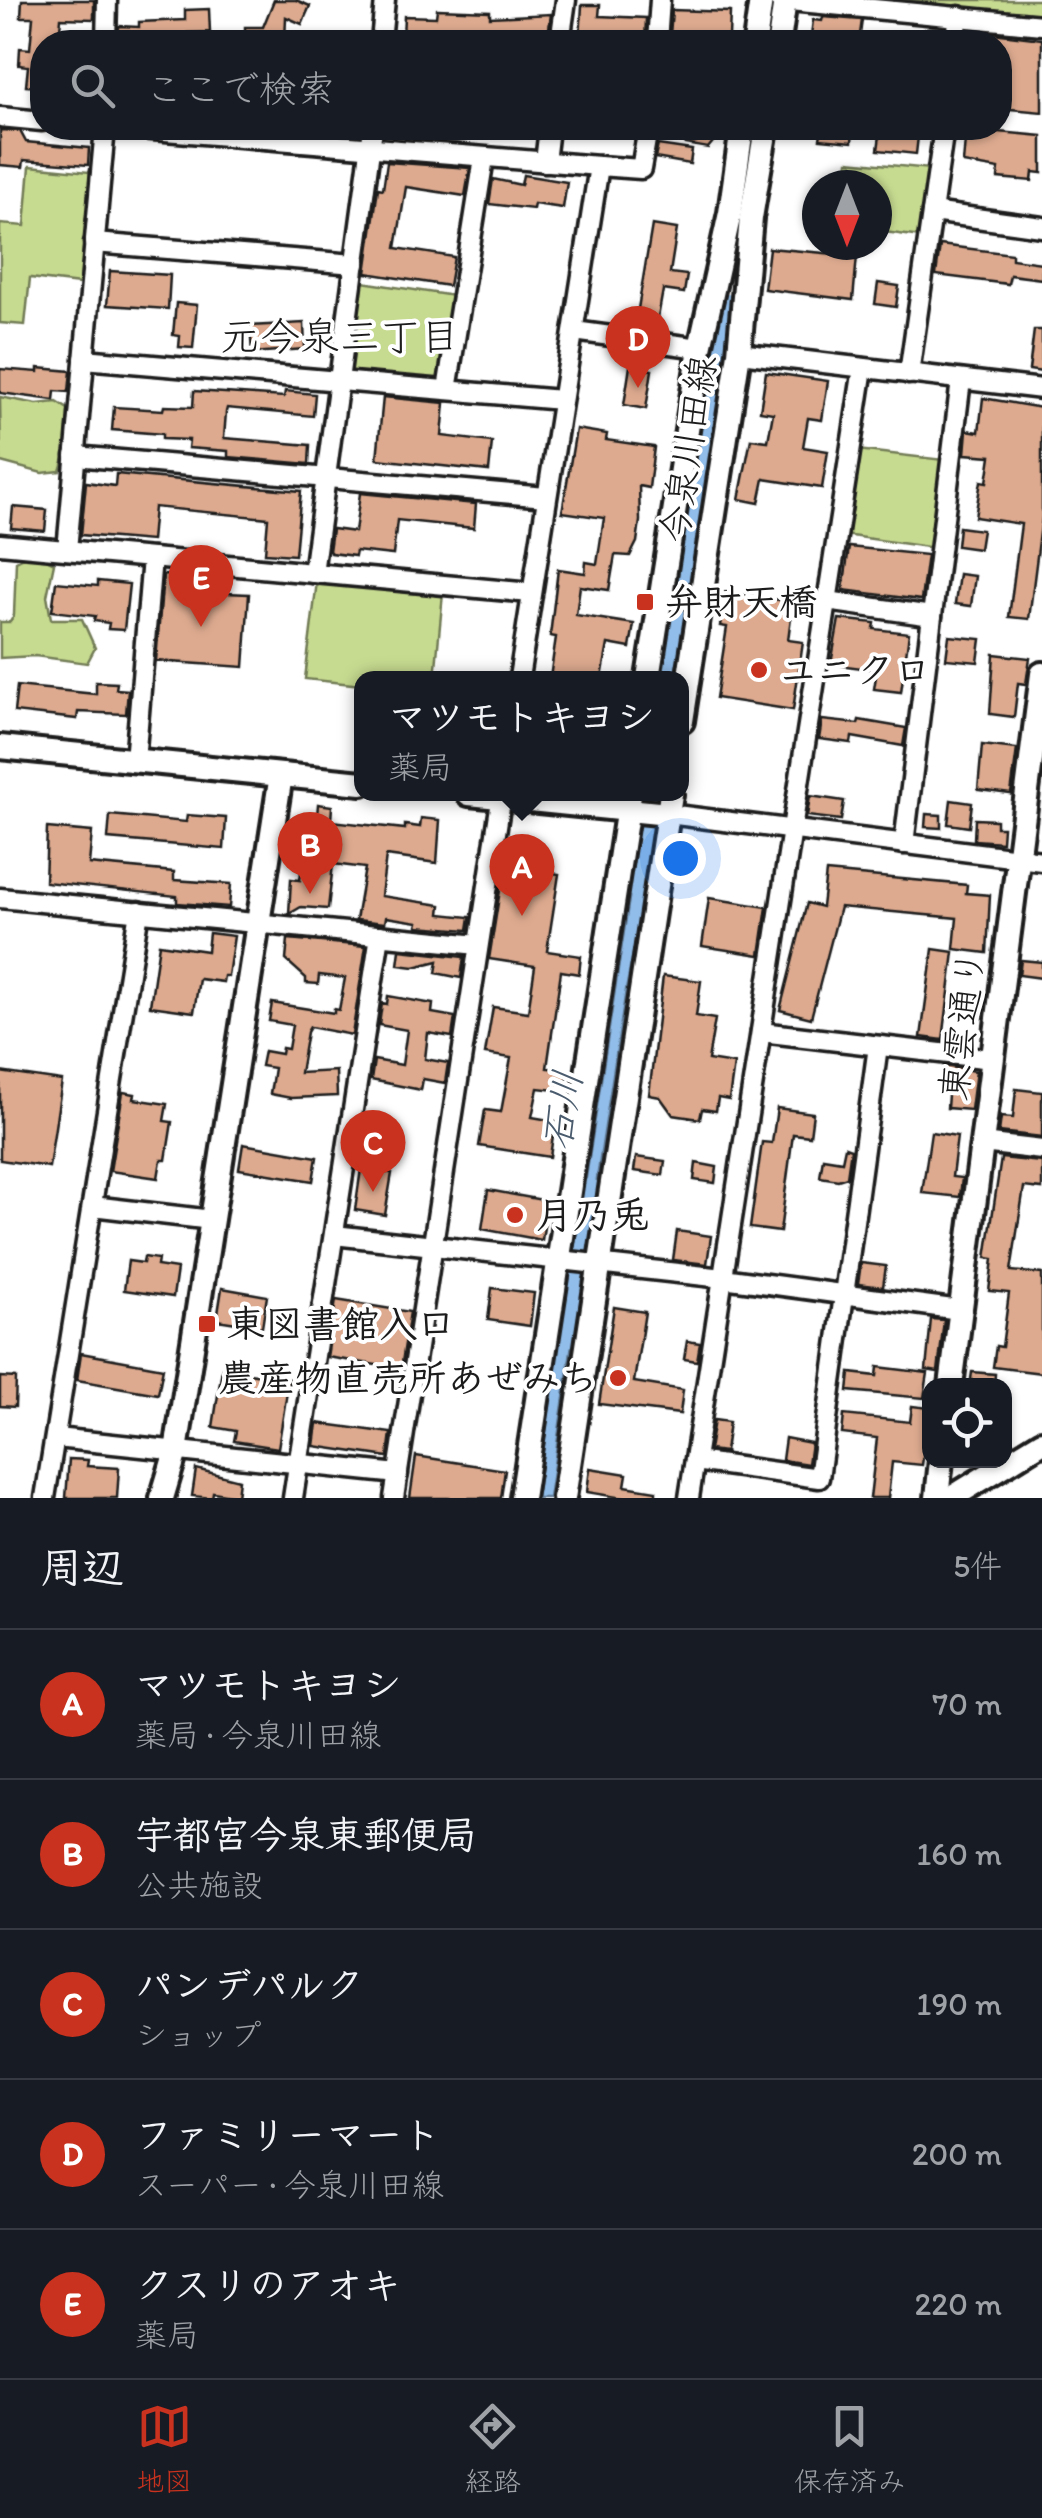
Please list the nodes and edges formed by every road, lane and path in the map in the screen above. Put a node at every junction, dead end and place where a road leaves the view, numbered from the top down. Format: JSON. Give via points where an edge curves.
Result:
{"nodes":[{"id":1,"x":107,"y":0,"type":"edge"},
{"id":2,"x":384,"y":0,"type":"edge"},
{"id":3,"x":566,"y":0,"type":"edge"},
{"id":4,"x":660,"y":0,"type":"edge"},
{"id":5,"x":761,"y":0,"type":"edge"},
{"id":6,"x":784,"y":0,"type":"edge"},
{"id":7,"x":958,"y":16,"type":"junction"},
{"id":8,"x":1042,"y":25,"type":"edge"},
{"id":9,"x":106,"y":30,"type":"edge"},
{"id":10,"x":382,"y":30,"type":"edge"},
{"id":11,"x":562,"y":30,"type":"edge"},
{"id":12,"x":658,"y":30,"type":"edge"},
{"id":13,"x":757,"y":30,"type":"edge"},
{"id":14,"x":780,"y":30,"type":"edge"},
{"id":15,"x":956,"y":30,"type":"edge"},
{"id":16,"x":0,"y":117,"type":"edge"},
{"id":17,"x":30,"y":119,"type":"edge"},
{"id":18,"x":104,"y":140,"type":"edge"},
{"id":19,"x":260,"y":140,"type":"edge"},
{"id":20,"x":372,"y":140,"type":"edge"},
{"id":21,"x":548,"y":140,"type":"edge"},
{"id":22,"x":646,"y":140,"type":"edge"},
{"id":23,"x":740,"y":140,"type":"edge"},
{"id":24,"x":764,"y":140,"type":"edge"},
{"id":25,"x":942,"y":140,"type":"edge"},
{"id":26,"x":371,"y":150,"type":"junction"},
{"id":27,"x":484,"y":158,"type":"junction"},
{"id":28,"x":545,"y":162,"type":"junction"},
{"id":29,"x":599,"y":166,"type":"junction"},
{"id":30,"x":932,"y":212,"type":"junction"},
{"id":31,"x":1042,"y":227,"type":"edge"},
{"id":32,"x":94,"y":243,"type":"junction"},
{"id":33,"x":355,"y":264,"type":"junction"},
{"id":34,"x":574,"y":330,"type":"junction"},
{"id":35,"x":700,"y":348,"type":"junction"},
{"id":36,"x":739,"y":352,"type":"junction"},
{"id":37,"x":84,"y":359,"type":"junction"},
{"id":38,"x":863,"y":368,"type":"junction"},
{"id":39,"x":909,"y":374,"type":"junction"},
{"id":40,"x":961,"y":380,"type":"junction"},
{"id":41,"x":339,"y":381,"type":"junction"},
{"id":42,"x":447,"y":390,"type":"junction"},
{"id":43,"x":1042,"y":390,"type":"edge"},
{"id":44,"x":562,"y":400,"type":"junction"},
{"id":45,"x":75,"y":456,"type":"junction"},
{"id":46,"x":326,"y":478,"type":"junction"},
{"id":47,"x":546,"y":497,"type":"junction"},
{"id":48,"x":0,"y":544,"type":"edge"},
{"id":49,"x":67,"y":550,"type":"junction"},
{"id":50,"x":152,"y":558,"type":"junction"},
{"id":51,"x":312,"y":573,"type":"junction"},
{"id":52,"x":531,"y":593,"type":"junction"},
{"id":53,"x":827,"y":601,"type":"junction"},
{"id":54,"x":932,"y":616,"type":"junction"},
{"id":55,"x":519,"y":671,"type":"edge"},
{"id":56,"x":649,"y":671,"type":"edge"},
{"id":57,"x":1042,"y":674,"type":"edge"},
{"id":58,"x":689,"y":677,"type":"edge"},
{"id":59,"x":0,"y":747,"type":"edge"},
{"id":60,"x":1037,"y":752,"type":"edge"},
{"id":61,"x":135,"y":761,"type":"junction"},
{"id":62,"x":281,"y":775,"type":"junction"},
{"id":63,"x":354,"y":782,"type":"edge"},
{"id":64,"x":500,"y":801,"type":"edge"},
{"id":65,"x":629,"y":801,"type":"edge"},
{"id":66,"x":669,"y":804,"type":"edge"},
{"id":67,"x":792,"y":829,"type":"junction"},
{"id":68,"x":904,"y":844,"type":"junction"},
{"id":69,"x":1030,"y":859,"type":"edge"},
{"id":70,"x":0,"y":898,"type":"edge"},
{"id":71,"x":139,"y":911,"type":"junction"},
{"id":72,"x":258,"y":924,"type":"junction"},
{"id":73,"x":380,"y":935,"type":"junction"},
{"id":74,"x":478,"y":945,"type":"junction"},
{"id":75,"x":761,"y":1032,"type":"junction"},
{"id":76,"x":878,"y":1046,"type":"junction"},
{"id":77,"x":992,"y":1059,"type":"junction"},
{"id":78,"x":982,"y":1143,"type":"junction"},
{"id":79,"x":1042,"y":1150,"type":"edge"},
{"id":80,"x":92,"y":1206,"type":"junction"},
{"id":81,"x":212,"y":1220,"type":"junction"},
{"id":82,"x":334,"y":1236,"type":"junction"},
{"id":83,"x":432,"y":1248,"type":"junction"},
{"id":84,"x":557,"y":1262,"type":"junction"},
{"id":85,"x":601,"y":1266,"type":"junction"},
{"id":86,"x":723,"y":1278,"type":"junction"},
{"id":87,"x":846,"y":1295,"type":"junction"},
{"id":88,"x":960,"y":1310,"type":"junction"},
{"id":89,"x":951,"y":1378,"type":"edge"},
{"id":90,"x":56,"y":1438,"type":"junction"},
{"id":91,"x":1042,"y":1442,"type":"edge"},
{"id":92,"x":176,"y":1451,"type":"junction"},
{"id":93,"x":695,"y":1461,"type":"junction"},
{"id":94,"x":298,"y":1462,"type":"junction"},
{"id":95,"x":940,"y":1468,"type":"edge"},
{"id":96,"x":398,"y":1474,"type":"junction"},
{"id":97,"x":45,"y":1498,"type":"edge"},
{"id":98,"x":162,"y":1498,"type":"edge"},
{"id":99,"x":293,"y":1498,"type":"edge"},
{"id":100,"x":394,"y":1498,"type":"edge"},
{"id":101,"x":522,"y":1498,"type":"edge"},
{"id":102,"x":564,"y":1498,"type":"edge"},
{"id":103,"x":689,"y":1498,"type":"edge"},
{"id":104,"x":936,"y":1498,"type":"edge"},
{"id":105,"x":951,"y":1498,"type":"edge"}],
"edges":[{"from":1,"to":9,"type":"street"},
{"from":2,"to":10,"type":"street"},
{"from":3,"to":11,"type":"street"},
{"from":4,"to":12,"type":"street"},
{"from":5,"to":13,"type":"street"},
{"from":6,"to":7,"type":"street"},
{"from":6,"to":14,"type":"street"},
{"from":7,"to":8,"type":"street"},
{"from":7,"to":15,"type":"street"},
{"from":16,"to":17,"type":"street"},
{"from":18,"to":32,"type":"street"},
{"from":19,"to":26,"type":"street"},
{"from":20,"to":26,"type":"street"},
{"from":21,"to":28,"type":"street"},
{"from":22,"to":29,"type":"street","via":[[641,169]]},
{"from":23,"to":35,"type":"street","name":"今泉川田線"},
{"from":24,"to":36,"type":"street","name":"今泉川田線"},
{"from":25,"to":30,"type":"street"},
{"from":26,"to":27,"type":"street"},
{"from":26,"to":33,"type":"street"},
{"from":27,"to":28,"type":"street"},
{"from":27,"to":42,"type":"street"},
{"from":28,"to":29,"type":"street"},
{"from":29,"to":34,"type":"street"},
{"from":30,"to":31,"type":"street"},
{"from":30,"to":39,"type":"street"},
{"from":32,"to":33,"type":"street"},
{"from":32,"to":37,"type":"street"},
{"from":33,"to":41,"type":"street"},
{"from":34,"to":35,"type":"street"},
{"from":34,"to":44,"type":"street"},
{"from":35,"to":36,"type":"street"},
{"from":35,"to":56,"type":"street","name":"今泉川田線"},
{"from":36,"to":38,"type":"street"},
{"from":36,"to":58,"type":"street","name":"今泉川田線"},
{"from":37,"to":41,"type":"street"},
{"from":37,"to":45,"type":"street"},
{"from":38,"to":39,"type":"street"},
{"from":38,"to":53,"type":"street"},
{"from":39,"to":40,"type":"street"},
{"from":40,"to":43,"type":"street"},
{"from":40,"to":54,"type":"street"},
{"from":41,"to":42,"type":"street"},
{"from":41,"to":46,"type":"street"},
{"from":42,"to":44,"type":"street"},
{"from":44,"to":47,"type":"street"},
{"from":45,"to":46,"type":"street"},
{"from":45,"to":49,"type":"street"},
{"from":46,"to":47,"type":"street"},
{"from":46,"to":51,"type":"street"},
{"from":47,"to":52,"type":"street"},
{"from":48,"to":49,"type":"street"},
{"from":49,"to":50,"type":"street"},
{"from":50,"to":51,"type":"street"},
{"from":50,"to":61,"type":"street"},
{"from":51,"to":52,"type":"street"},
{"from":52,"to":55,"type":"street"},
{"from":53,"to":54,"type":"street"},
{"from":53,"to":67,"type":"street"},
{"from":54,"to":68,"type":"street"},
{"from":57,"to":60,"type":"street","name":"東雲通り"},
{"from":59,"to":61,"type":"street"},
{"from":60,"to":69,"type":"street","name":"東雲通り"},
{"from":61,"to":62,"type":"street"},
{"from":62,"to":63,"type":"street"},
{"from":62,"to":72,"type":"street"},
{"from":64,"to":74,"type":"street"},
{"from":65,"to":66,"type":"street"},
{"from":65,"to":84,"type":"street"},
{"from":66,"to":67,"type":"street"},
{"from":66,"to":85,"type":"street"},
{"from":67,"to":68,"type":"street"},
{"from":67,"to":75,"type":"street"},
{"from":68,"to":69,"type":"street"},
{"from":69,"to":77,"type":"street","name":"東雲通り"},
{"from":70,"to":71,"type":"street"},
{"from":71,"to":72,"type":"street"},
{"from":71,"to":80,"type":"street"},
{"from":72,"to":73,"type":"street"},
{"from":72,"to":81,"type":"street"},
{"from":73,"to":74,"type":"street"},
{"from":73,"to":82,"type":"street"},
{"from":74,"to":83,"type":"street"},
{"from":75,"to":76,"type":"street"},
{"from":75,"to":86,"type":"street"},
{"from":76,"to":77,"type":"street"},
{"from":76,"to":87,"type":"street"},
{"from":77,"to":78,"type":"street","name":"東雲通り"},
{"from":78,"to":79,"type":"street"},
{"from":78,"to":88,"type":"street","name":"東雲通り"},
{"from":80,"to":81,"type":"street"},
{"from":80,"to":90,"type":"street"},
{"from":81,"to":92,"type":"street"},
{"from":82,"to":83,"type":"street"},
{"from":82,"to":94,"type":"street"},
{"from":83,"to":84,"type":"street"},
{"from":83,"to":96,"type":"street"},
{"from":84,"to":85,"type":"street"},
{"from":84,"to":101,"type":"street"},
{"from":85,"to":86,"type":"street"},
{"from":85,"to":102,"type":"street"},
{"from":86,"to":87,"type":"street"},
{"from":86,"to":93,"type":"street"},
{"from":87,"to":88,"type":"street"},
{"from":87,"to":93,"type":"street","via":[[819,1478]]},
{"from":88,"to":89,"type":"street","name":"東雲通り"},
{"from":90,"to":92,"type":"street"},
{"from":90,"to":97,"type":"street"},
{"from":91,"to":105,"type":"street"},
{"from":92,"to":94,"type":"street"},
{"from":92,"to":98,"type":"street"},
{"from":93,"to":103,"type":"street"},
{"from":94,"to":96,"type":"street"},
{"from":94,"to":99,"type":"street"},
{"from":95,"to":104,"type":"street"},
{"from":96,"to":100,"type":"street"}]}
